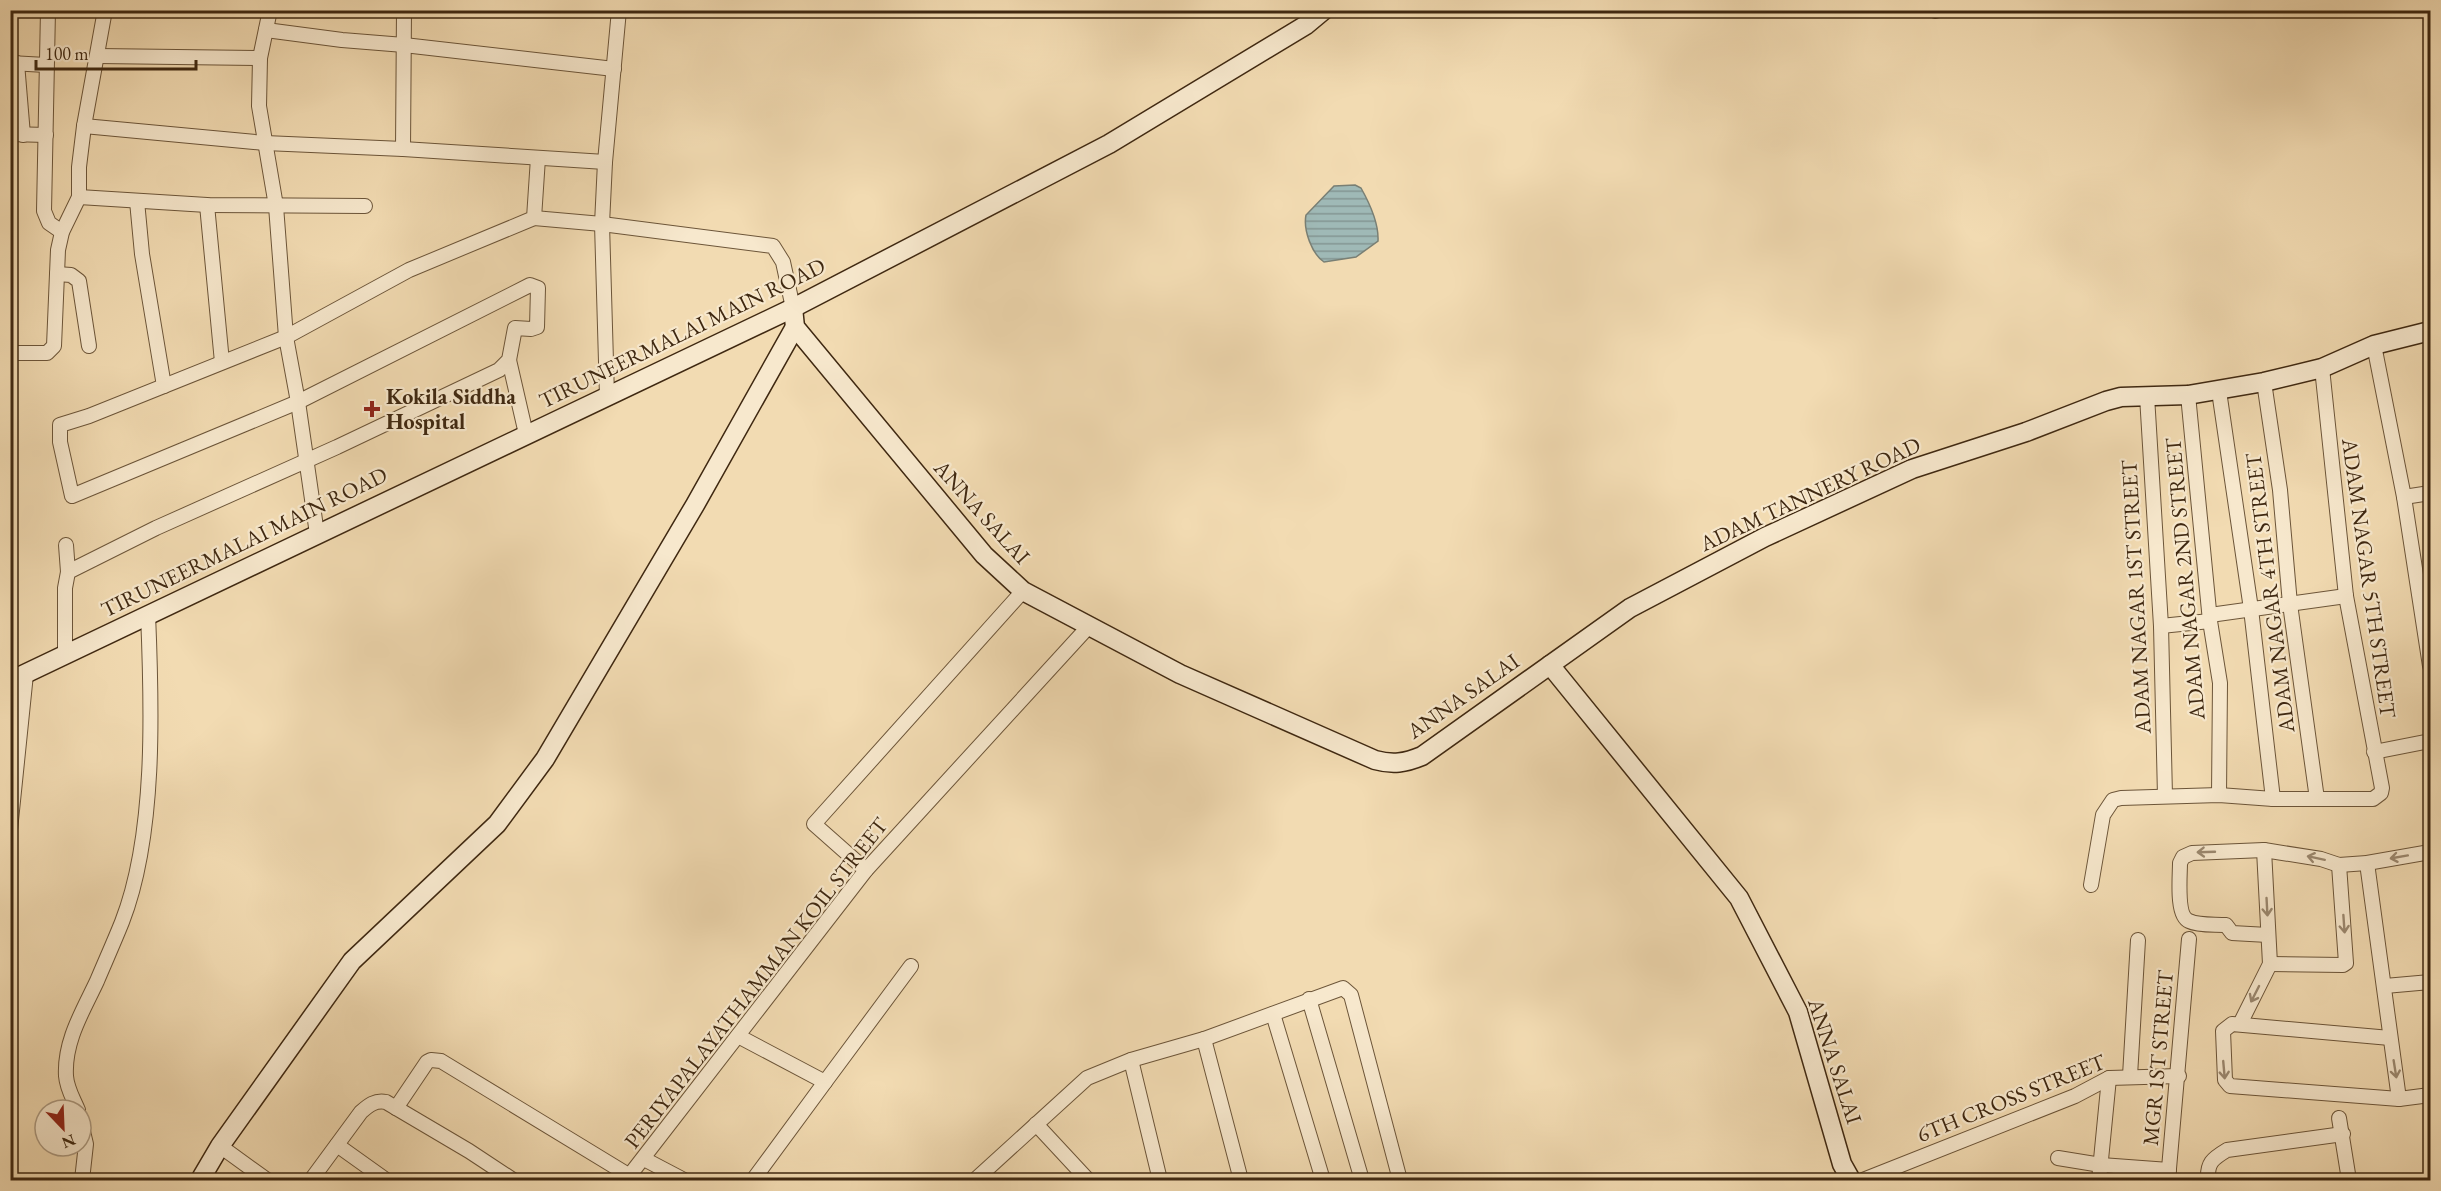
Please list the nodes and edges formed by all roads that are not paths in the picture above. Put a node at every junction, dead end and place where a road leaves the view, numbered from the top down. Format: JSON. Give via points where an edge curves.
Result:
{"nodes":[{"id":1,"x":48,"y":10,"type":"edge"},
{"id":2,"x":105,"y":10,"type":"edge"},
{"id":3,"x":270,"y":10,"type":"edge"},
{"id":4,"x":404,"y":10,"type":"edge"},
{"id":5,"x":620,"y":10,"type":"edge"},
{"id":6,"x":1324,"y":10,"type":"edge"},
{"id":7,"x":266,"y":30,"type":"junction"},
{"id":8,"x":404,"y":45,"type":"junction"},
{"id":9,"x":98,"y":56,"type":"junction"},
{"id":10,"x":260,"y":58,"type":"junction"},
{"id":11,"x":14,"y":63,"type":"edge"},
{"id":12,"x":46,"y":65,"type":"junction"},
{"id":13,"x":614,"y":69,"type":"junction"},
{"id":14,"x":84,"y":126,"type":"junction"},
{"id":15,"x":17,"y":134,"type":"edge"},
{"id":16,"x":46,"y":135,"type":"junction"},
{"id":17,"x":265,"y":143,"type":"junction"},
{"id":18,"x":403,"y":149,"type":"junction"},
{"id":19,"x":538,"y":158,"type":"junction"},
{"id":20,"x":605,"y":162,"type":"junction"},
{"id":21,"x":79,"y":197,"type":"junction"},
{"id":22,"x":137,"y":201,"type":"junction"},
{"id":23,"x":207,"y":205,"type":"junction"},
{"id":24,"x":276,"y":206,"type":"junction"},
{"id":25,"x":365,"y":206,"type":"dead end"},
{"id":26,"x":534,"y":218,"type":"junction"},
{"id":27,"x":602,"y":224,"type":"junction"},
{"id":28,"x":62,"y":232,"type":"junction"},
{"id":29,"x":57,"y":274,"type":"junction"},
{"id":30,"x":794,"y":308,"type":"junction"},
{"id":31,"x":795,"y":327,"type":"junction"},
{"id":32,"x":2430,"y":331,"type":"edge"},
{"id":33,"x":286,"y":337,"type":"junction"},
{"id":34,"x":2374,"y":345,"type":"junction"},
{"id":35,"x":89,"y":346,"type":"dead end"},
{"id":36,"x":10,"y":353,"type":"edge"},
{"id":37,"x":509,"y":360,"type":"junction"},
{"id":38,"x":222,"y":362,"type":"junction"},
{"id":39,"x":2322,"y":368,"type":"junction"},
{"id":40,"x":2264,"y":382,"type":"junction"},
{"id":41,"x":164,"y":386,"type":"junction"},
{"id":42,"x":2219,"y":391,"type":"junction"},
{"id":43,"x":607,"y":396,"type":"junction"},
{"id":44,"x":2147,"y":396,"type":"junction"},
{"id":45,"x":2188,"y":396,"type":"junction"},
{"id":46,"x":298,"y":402,"type":"junction"},
{"id":47,"x":526,"y":434,"type":"junction"},
{"id":48,"x":306,"y":459,"type":"junction"},
{"id":49,"x":2430,"y":493,"type":"edge"},
{"id":50,"x":2404,"y":497,"type":"junction"},
{"id":51,"x":317,"y":534,"type":"junction"},
{"id":52,"x":66,"y":545,"type":"dead end"},
{"id":53,"x":68,"y":572,"type":"junction"},
{"id":54,"x":1023,"y":591,"type":"junction"},
{"id":55,"x":2346,"y":596,"type":"junction"},
{"id":56,"x":2290,"y":604,"type":"junction"},
{"id":57,"x":2251,"y":609,"type":"junction"},
{"id":58,"x":148,"y":614,"type":"junction"},
{"id":59,"x":2210,"y":618,"type":"junction"},
{"id":60,"x":1090,"y":625,"type":"junction"},
{"id":61,"x":2161,"y":626,"type":"junction"},
{"id":62,"x":2429,"y":646,"type":"edge"},
{"id":63,"x":65,"y":654,"type":"junction"},
{"id":64,"x":1550,"y":665,"type":"junction"},
{"id":65,"x":2430,"y":666,"type":"edge"},
{"id":66,"x":19,"y":677,"type":"edge"},
{"id":67,"x":2430,"y":741,"type":"edge"},
{"id":68,"x":2374,"y":752,"type":"junction"},
{"id":69,"x":2219,"y":795,"type":"junction"},
{"id":70,"x":2165,"y":796,"type":"junction"},
{"id":71,"x":2273,"y":799,"type":"junction"},
{"id":72,"x":2317,"y":799,"type":"junction"},
{"id":73,"x":10,"y":830,"type":"edge"},
{"id":74,"x":2265,"y":850,"type":"junction"},
{"id":75,"x":2430,"y":852,"type":"edge"},
{"id":76,"x":2367,"y":863,"type":"junction"},
{"id":77,"x":2339,"y":865,"type":"junction"},
{"id":78,"x":866,"y":870,"type":"junction"},
{"id":79,"x":2091,"y":885,"type":"dead end"},
{"id":80,"x":2268,"y":935,"type":"junction"},
{"id":81,"x":2189,"y":939,"type":"dead end"},
{"id":82,"x":2138,"y":940,"type":"dead end"},
{"id":83,"x":2270,"y":964,"type":"junction"},
{"id":84,"x":911,"y":966,"type":"dead end"},
{"id":85,"x":2430,"y":982,"type":"edge"},
{"id":86,"x":2385,"y":986,"type":"junction"},
{"id":87,"x":1309,"y":999,"type":"junction"},
{"id":88,"x":1273,"y":1014,"type":"junction"},
{"id":89,"x":2240,"y":1024,"type":"junction"},
{"id":90,"x":738,"y":1036,"type":"junction"},
{"id":91,"x":2390,"y":1038,"type":"junction"},
{"id":92,"x":1204,"y":1040,"type":"junction"},
{"id":93,"x":1131,"y":1060,"type":"junction"},
{"id":94,"x":2130,"y":1076,"type":"junction"},
{"id":95,"x":2179,"y":1076,"type":"junction"},
{"id":96,"x":2109,"y":1077,"type":"junction"},
{"id":97,"x":825,"y":1082,"type":"junction"},
{"id":98,"x":2430,"y":1095,"type":"edge"},
{"id":99,"x":72,"y":1098,"type":"edge"},
{"id":100,"x":2399,"y":1099,"type":"junction"},
{"id":101,"x":396,"y":1108,"type":"junction"},
{"id":102,"x":2339,"y":1118,"type":"dead end"},
{"id":103,"x":1036,"y":1124,"type":"junction"},
{"id":104,"x":2343,"y":1134,"type":"junction"},
{"id":105,"x":337,"y":1145,"type":"junction"},
{"id":106,"x":220,"y":1146,"type":"junction"},
{"id":107,"x":84,"y":1158,"type":"edge"},
{"id":108,"x":2058,"y":1158,"type":"dead end"},
{"id":109,"x":644,"y":1159,"type":"junction"},
{"id":110,"x":2101,"y":1165,"type":"junction"},
{"id":111,"x":990,"y":1175,"type":"edge"},
{"id":112,"x":2169,"y":1175,"type":"edge"},
{"id":113,"x":628,"y":1178,"type":"edge"},
{"id":114,"x":82,"y":1180,"type":"edge"},
{"id":115,"x":200,"y":1180,"type":"edge"},
{"id":116,"x":267,"y":1180,"type":"edge"},
{"id":117,"x":312,"y":1180,"type":"edge"},
{"id":118,"x":386,"y":1180,"type":"edge"},
{"id":119,"x":513,"y":1180,"type":"edge"},
{"id":120,"x":684,"y":1180,"type":"edge"},
{"id":121,"x":753,"y":1180,"type":"edge"},
{"id":122,"x":975,"y":1180,"type":"edge"},
{"id":123,"x":1088,"y":1180,"type":"edge"},
{"id":124,"x":1160,"y":1180,"type":"edge"},
{"id":125,"x":1241,"y":1180,"type":"edge"},
{"id":126,"x":1323,"y":1180,"type":"edge"},
{"id":127,"x":1362,"y":1180,"type":"edge"},
{"id":128,"x":1400,"y":1180,"type":"edge"},
{"id":129,"x":1851,"y":1180,"type":"edge"},
{"id":130,"x":1863,"y":1180,"type":"edge"},
{"id":131,"x":2098,"y":1180,"type":"edge"},
{"id":132,"x":2208,"y":1180,"type":"edge"},
{"id":133,"x":2349,"y":1180,"type":"edge"}],
"edges":[{"from":1,"to":12,"type":"street"},
{"from":2,"to":9,"type":"street"},
{"from":3,"to":7,"type":"street"},
{"from":4,"to":8,"type":"street"},
{"from":5,"to":13,"type":"street"},
{"from":6,"to":30,"type":"street","name":"TIRUNEERMALAI MAIN ROAD","via":[[1306,25],[1109,144]]},
{"from":7,"to":8,"type":"street"},
{"from":7,"to":10,"type":"street"},
{"from":8,"to":13,"type":"street"},
{"from":8,"to":18,"type":"street"},
{"from":9,"to":10,"type":"street"},
{"from":9,"to":14,"type":"street"},
{"from":10,"to":17,"type":"street","via":[[259,106]]},
{"from":11,"to":12,"type":"street"},
{"from":11,"to":15,"type":"street"},
{"from":12,"to":16,"type":"street"},
{"from":13,"to":20,"type":"street"},
{"from":14,"to":17,"type":"street"},
{"from":14,"to":21,"type":"street"},
{"from":15,"to":16,"type":"street"},
{"from":16,"to":28,"type":"street","via":[[44,211],[49,223]]},
{"from":17,"to":18,"type":"street"},
{"from":17,"to":24,"type":"street"},
{"from":18,"to":19,"type":"street"},
{"from":19,"to":20,"type":"street"},
{"from":19,"to":26,"type":"street"},
{"from":20,"to":27,"type":"street"},
{"from":21,"to":22,"type":"street"},
{"from":21,"to":28,"type":"street"},
{"from":22,"to":23,"type":"street"},
{"from":22,"to":41,"type":"street"},
{"from":23,"to":24,"type":"street"},
{"from":23,"to":38,"type":"street"},
{"from":24,"to":25,"type":"street"},
{"from":24,"to":33,"type":"street"},
{"from":26,"to":27,"type":"street"},
{"from":26,"to":33,"type":"street","via":[[409,270]]},
{"from":27,"to":30,"type":"street","via":[[774,246],[783,262]]},
{"from":27,"to":43,"type":"street"},
{"from":28,"to":29,"type":"street"},
{"from":29,"to":35,"type":"street","via":[[72,275],[79,281]]},
{"from":29,"to":36,"type":"street","via":[[54,346],[47,353]]},
{"from":30,"to":31,"type":"street"},
{"from":30,"to":43,"type":"street","name":"TIRUNEERMALAI MAIN ROAD"},
{"from":31,"to":54,"type":"street","name":"ANNA SALAI","via":[[977,546]]},
{"from":31,"to":106,"type":"street","via":[[545,759],[497,824],[352,961]]},
{"from":32,"to":34,"type":"street","name":"ADAM TANNERY ROAD"},
{"from":33,"to":38,"type":"street"},
{"from":33,"to":46,"type":"street"},
{"from":34,"to":39,"type":"street","name":"ADAM TANNERY ROAD"},
{"from":34,"to":50,"type":"street"},
{"from":37,"to":46,"type":"street","via":[[514,328],[537,327],[539,292],[535,285]]},
{"from":37,"to":47,"type":"street"},
{"from":37,"to":48,"type":"street","via":[[499,370]]},
{"from":38,"to":41,"type":"street"},
{"from":39,"to":40,"type":"street","name":"ADAM TANNERY ROAD"},
{"from":39,"to":55,"type":"street","name":"ADAM NAGAR 5TH STREET"},
{"from":40,"to":42,"type":"street","name":"ADAM TANNERY ROAD"},
{"from":40,"to":56,"type":"street","name":"ADAM NAGAR 4TH STREET","via":[[2280,490]]},
{"from":41,"to":46,"type":"street","via":[[60,425],[72,495]]},
{"from":42,"to":45,"type":"street","name":"ADAM TANNERY ROAD"},
{"from":42,"to":57,"type":"street"},
{"from":43,"to":47,"type":"street","name":"TIRUNEERMALAI MAIN ROAD"},
{"from":44,"to":45,"type":"street","name":"ADAM TANNERY ROAD"},
{"from":44,"to":61,"type":"street","name":"ADAM NAGAR 1ST STREET"},
{"from":44,"to":64,"type":"street","name":"ADAM TANNERY ROAD","via":[[2106,401],[1912,470],[1765,537],[1630,608]]},
{"from":45,"to":59,"type":"street","name":"ADAM NAGAR 2ND STREET"},
{"from":46,"to":48,"type":"street"},
{"from":47,"to":51,"type":"street","name":"TIRUNEERMALAI MAIN ROAD"},
{"from":48,"to":51,"type":"street"},
{"from":48,"to":53,"type":"street"},
{"from":49,"to":50,"type":"street"},
{"from":50,"to":62,"type":"street"},
{"from":51,"to":58,"type":"street","name":"TIRUNEERMALAI MAIN ROAD"},
{"from":52,"to":53,"type":"street"},
{"from":53,"to":63,"type":"street"},
{"from":54,"to":60,"type":"street","name":"ANNA SALAI"},
{"from":54,"to":78,"type":"street","via":[[814,824]]},
{"from":55,"to":56,"type":"street"},
{"from":55,"to":68,"type":"street","name":"ADAM NAGAR 5TH STREET"},
{"from":56,"to":57,"type":"street"},
{"from":56,"to":72,"type":"street","name":"ADAM NAGAR 4TH STREET"},
{"from":57,"to":59,"type":"street"},
{"from":57,"to":71,"type":"street"},
{"from":58,"to":63,"type":"street","name":"TIRUNEERMALAI MAIN ROAD"},
{"from":58,"to":99,"type":"street","via":[[151,688],[140,862],[123,921],[73,1028],[66,1074]]},
{"from":59,"to":61,"type":"street"},
{"from":59,"to":69,"type":"street","name":"ADAM NAGAR 2ND STREET","via":[[2220,683]]},
{"from":60,"to":64,"type":"street","name":"ANNA SALAI","via":[[1180,674],[1392,764],[1422,756]]},
{"from":60,"to":78,"type":"street","name":"PERIYAPALAYATHAMMAN KOIL STREET"},
{"from":61,"to":70,"type":"street","name":"ADAM NAGAR 1ST STREET"},
{"from":62,"to":65,"type":"street"},
{"from":63,"to":66,"type":"street","name":"TIRUNEERMALAI MAIN ROAD"},
{"from":64,"to":129,"type":"street","name":"ANNA SALAI","via":[[1739,898],[1798,1012],[1842,1164]]},
{"from":66,"to":73,"type":"street"},
{"from":67,"to":68,"type":"street"},
{"from":68,"to":72,"type":"street","name":"ADAM NAGAR 5TH STREET","via":[[2381,793],[2373,799]]},
{"from":69,"to":70,"type":"street"},
{"from":69,"to":71,"type":"street"},
{"from":70,"to":79,"type":"street","via":[[2121,798],[2108,805],[2103,814]]},
{"from":71,"to":72,"type":"street"},
{"from":77,"to":74,"type":"street","one_way":true,"via":[[2321,858]]},
{"from":74,"to":80,"type":"street","one_way":true},
{"from":74,"to":80,"type":"street","one_way":true,"via":[[2192,853],[2183,857],[2181,911],[2190,922],[2226,925],[2232,933]]},
{"from":75,"to":76,"type":"street","one_way":true},
{"from":76,"to":77,"type":"street"},
{"from":76,"to":86,"type":"street"},
{"from":77,"to":83,"type":"street","one_way":true,"via":[[2346,963]]},
{"from":78,"to":90,"type":"street","name":"PERIYAPALAYATHAMMAN KOIL STREET"},
{"from":80,"to":83,"type":"street"},
{"from":81,"to":95,"type":"street","name":"MGR 1ST STREET"},
{"from":82,"to":94,"type":"street"},
{"from":83,"to":89,"type":"street","one_way":true},
{"from":84,"to":97,"type":"street"},
{"from":85,"to":86,"type":"street"},
{"from":86,"to":91,"type":"street"},
{"from":87,"to":88,"type":"street"},
{"from":87,"to":127,"type":"street"},
{"from":87,"to":128,"type":"street","via":[[1343,988],[1350,995]]},
{"from":88,"to":92,"type":"street"},
{"from":88,"to":126,"type":"street"},
{"from":89,"to":91,"type":"street"},
{"from":89,"to":100,"type":"street","one_way":true,"via":[[2232,1024],[2223,1031],[2223,1067],[2230,1086]]},
{"from":90,"to":97,"type":"street"},
{"from":90,"to":109,"type":"street","name":"PERIYAPALAYATHAMMAN KOIL STREET"},
{"from":91,"to":100,"type":"street","one_way":true},
{"from":92,"to":93,"type":"street"},
{"from":92,"to":125,"type":"street"},
{"from":93,"to":103,"type":"street","via":[[1087,1078]]},
{"from":93,"to":124,"type":"street"},
{"from":94,"to":95,"type":"street","name":"6TH CROSS STREET"},
{"from":94,"to":96,"type":"street","name":"6TH CROSS STREET"},
{"from":95,"to":112,"type":"street","name":"MGR 1ST STREET"},
{"from":96,"to":110,"type":"street"},
{"from":96,"to":130,"type":"street","name":"6TH CROSS STREET","via":[[2075,1096]]},
{"from":97,"to":121,"type":"street"},
{"from":98,"to":100,"type":"street"},
{"from":101,"to":105,"type":"street","via":[[379,1101],[371,1103]]},
{"from":101,"to":113,"type":"street","via":[[427,1062],[441,1060]]},
{"from":101,"to":119,"type":"street"},
{"from":102,"to":104,"type":"street"},
{"from":103,"to":111,"type":"street"},
{"from":103,"to":123,"type":"street"},
{"from":104,"to":132,"type":"street","via":[[2227,1150],[2209,1164]]},
{"from":104,"to":133,"type":"street"},
{"from":105,"to":117,"type":"street"},
{"from":105,"to":118,"type":"street"},
{"from":106,"to":115,"type":"street"},
{"from":106,"to":116,"type":"street"},
{"from":107,"to":114,"type":"street"},
{"from":108,"to":110,"type":"street"},
{"from":109,"to":113,"type":"street","name":"PERIYAPALAYATHAMMAN KOIL STREET"},
{"from":109,"to":120,"type":"street"},
{"from":110,"to":112,"type":"street"},
{"from":110,"to":131,"type":"street"},
{"from":111,"to":122,"type":"street"}]}
